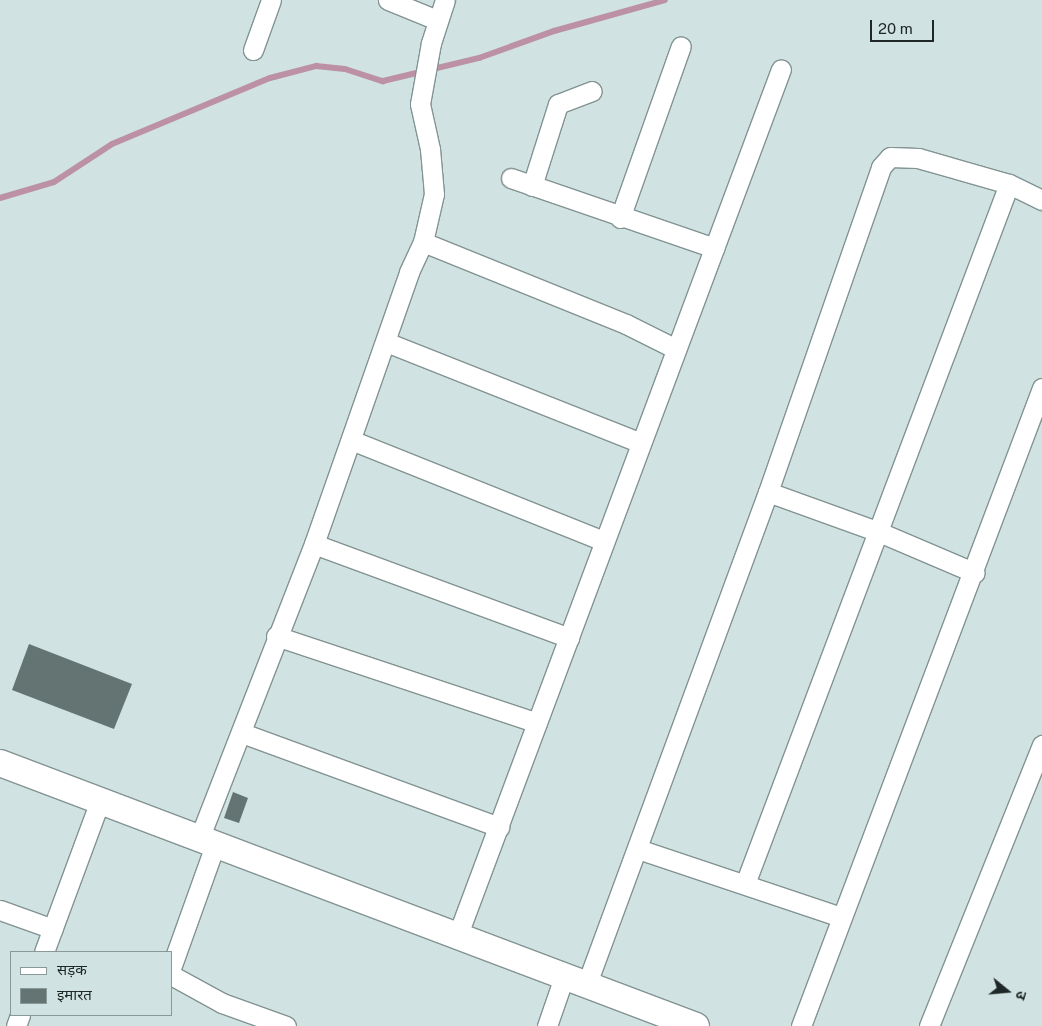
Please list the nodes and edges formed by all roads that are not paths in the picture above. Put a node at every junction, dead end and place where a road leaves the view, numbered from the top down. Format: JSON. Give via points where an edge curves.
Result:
{"nodes":[{"id":1,"x":271,"y":0,"type":"edge"},
{"id":2,"x":388,"y":0,"type":"edge"},
{"id":3,"x":445,"y":0,"type":"edge"},
{"id":4,"x":438,"y":20,"type":"junction"},
{"id":5,"x":681,"y":46,"type":"dead end"},
{"id":6,"x":253,"y":50,"type":"dead end"},
{"id":7,"x":781,"y":69,"type":"dead end"},
{"id":8,"x":592,"y":91,"type":"dead end"},
{"id":9,"x":511,"y":178,"type":"dead end"},
{"id":10,"x":1009,"y":184,"type":"junction"},
{"id":11,"x":532,"y":186,"type":"junction"},
{"id":12,"x":1042,"y":200,"type":"edge"},
{"id":13,"x":620,"y":218,"type":"junction"},
{"id":14,"x":422,"y":242,"type":"junction"},
{"id":15,"x":714,"y":248,"type":"junction"},
{"id":16,"x":386,"y":342,"type":"junction"},
{"id":17,"x":676,"y":349,"type":"junction"},
{"id":18,"x":1042,"y":388,"type":"edge"},
{"id":19,"x":351,"y":440,"type":"junction"},
{"id":20,"x":641,"y":443,"type":"junction"},
{"id":21,"x":768,"y":492,"type":"junction"},
{"id":22,"x":878,"y":532,"type":"junction"},
{"id":23,"x":604,"y":542,"type":"junction"},
{"id":24,"x":314,"y":544,"type":"junction"},
{"id":25,"x":975,"y":573,"type":"junction"},
{"id":26,"x":276,"y":636,"type":"junction"},
{"id":27,"x":568,"y":638,"type":"junction"},
{"id":28,"x":537,"y":723,"type":"junction"},
{"id":29,"x":242,"y":733,"type":"junction"},
{"id":30,"x":1042,"y":745,"type":"edge"},
{"id":31,"x":0,"y":763,"type":"edge"},
{"id":32,"x":100,"y":801,"type":"junction"},
{"id":33,"x":499,"y":827,"type":"junction"},
{"id":34,"x":207,"y":842,"type":"junction"},
{"id":35,"x":638,"y":849,"type":"junction"},
{"id":36,"x":745,"y":884,"type":"junction"},
{"id":37,"x":0,"y":910,"type":"edge"},
{"id":38,"x":841,"y":917,"type":"junction"},
{"id":39,"x":52,"y":929,"type":"junction"},
{"id":40,"x":457,"y":937,"type":"junction"},
{"id":41,"x":44,"y":951,"type":"edge"},
{"id":42,"x":172,"y":964,"type":"edge"},
{"id":43,"x":172,"y":976,"type":"edge"},
{"id":44,"x":575,"y":982,"type":"junction"},
{"id":45,"x":690,"y":1025,"type":"edge"},
{"id":46,"x":286,"y":1026,"type":"edge"},
{"id":47,"x":547,"y":1026,"type":"edge"},
{"id":48,"x":801,"y":1026,"type":"edge"},
{"id":49,"x":929,"y":1026,"type":"edge"}],
"edges":[{"from":1,"to":6,"type":"street"},
{"from":2,"to":4,"type":"street"},
{"from":3,"to":4,"type":"street"},
{"from":4,"to":14,"type":"street","via":[[420,104],[430,149],[434,194]]},
{"from":5,"to":13,"type":"street"},
{"from":7,"to":15,"type":"street"},
{"from":8,"to":11,"type":"street","via":[[558,104]]},
{"from":9,"to":11,"type":"street"},
{"from":10,"to":12,"type":"street"},
{"from":10,"to":21,"type":"street","via":[[903,155],[890,157],[881,167]]},
{"from":10,"to":22,"type":"street"},
{"from":11,"to":13,"type":"street"},
{"from":13,"to":15,"type":"street"},
{"from":14,"to":16,"type":"street"},
{"from":14,"to":17,"type":"street","via":[[626,324]]},
{"from":15,"to":17,"type":"street"},
{"from":16,"to":19,"type":"street"},
{"from":16,"to":20,"type":"street"},
{"from":17,"to":20,"type":"street"},
{"from":18,"to":25,"type":"street"},
{"from":19,"to":23,"type":"street"},
{"from":19,"to":24,"type":"street"},
{"from":20,"to":23,"type":"street"},
{"from":21,"to":22,"type":"street"},
{"from":21,"to":35,"type":"street"},
{"from":22,"to":25,"type":"street"},
{"from":22,"to":36,"type":"street"},
{"from":23,"to":27,"type":"street"},
{"from":24,"to":26,"type":"street"},
{"from":24,"to":27,"type":"street"},
{"from":25,"to":38,"type":"street"},
{"from":26,"to":28,"type":"street"},
{"from":26,"to":29,"type":"street"},
{"from":27,"to":28,"type":"street"},
{"from":28,"to":33,"type":"street"},
{"from":29,"to":33,"type":"street"},
{"from":29,"to":34,"type":"street"},
{"from":30,"to":49,"type":"street"},
{"from":31,"to":32,"type":"street"},
{"from":32,"to":34,"type":"street"},
{"from":32,"to":39,"type":"street"},
{"from":33,"to":40,"type":"street"},
{"from":34,"to":40,"type":"street"},
{"from":34,"to":42,"type":"street"},
{"from":35,"to":36,"type":"street"},
{"from":35,"to":44,"type":"street"},
{"from":36,"to":38,"type":"street"},
{"from":37,"to":39,"type":"street"},
{"from":38,"to":48,"type":"street"},
{"from":39,"to":41,"type":"street"},
{"from":40,"to":44,"type":"street"},
{"from":43,"to":46,"type":"street","via":[[222,1004]]},
{"from":44,"to":45,"type":"street"},
{"from":44,"to":47,"type":"street"}]}
